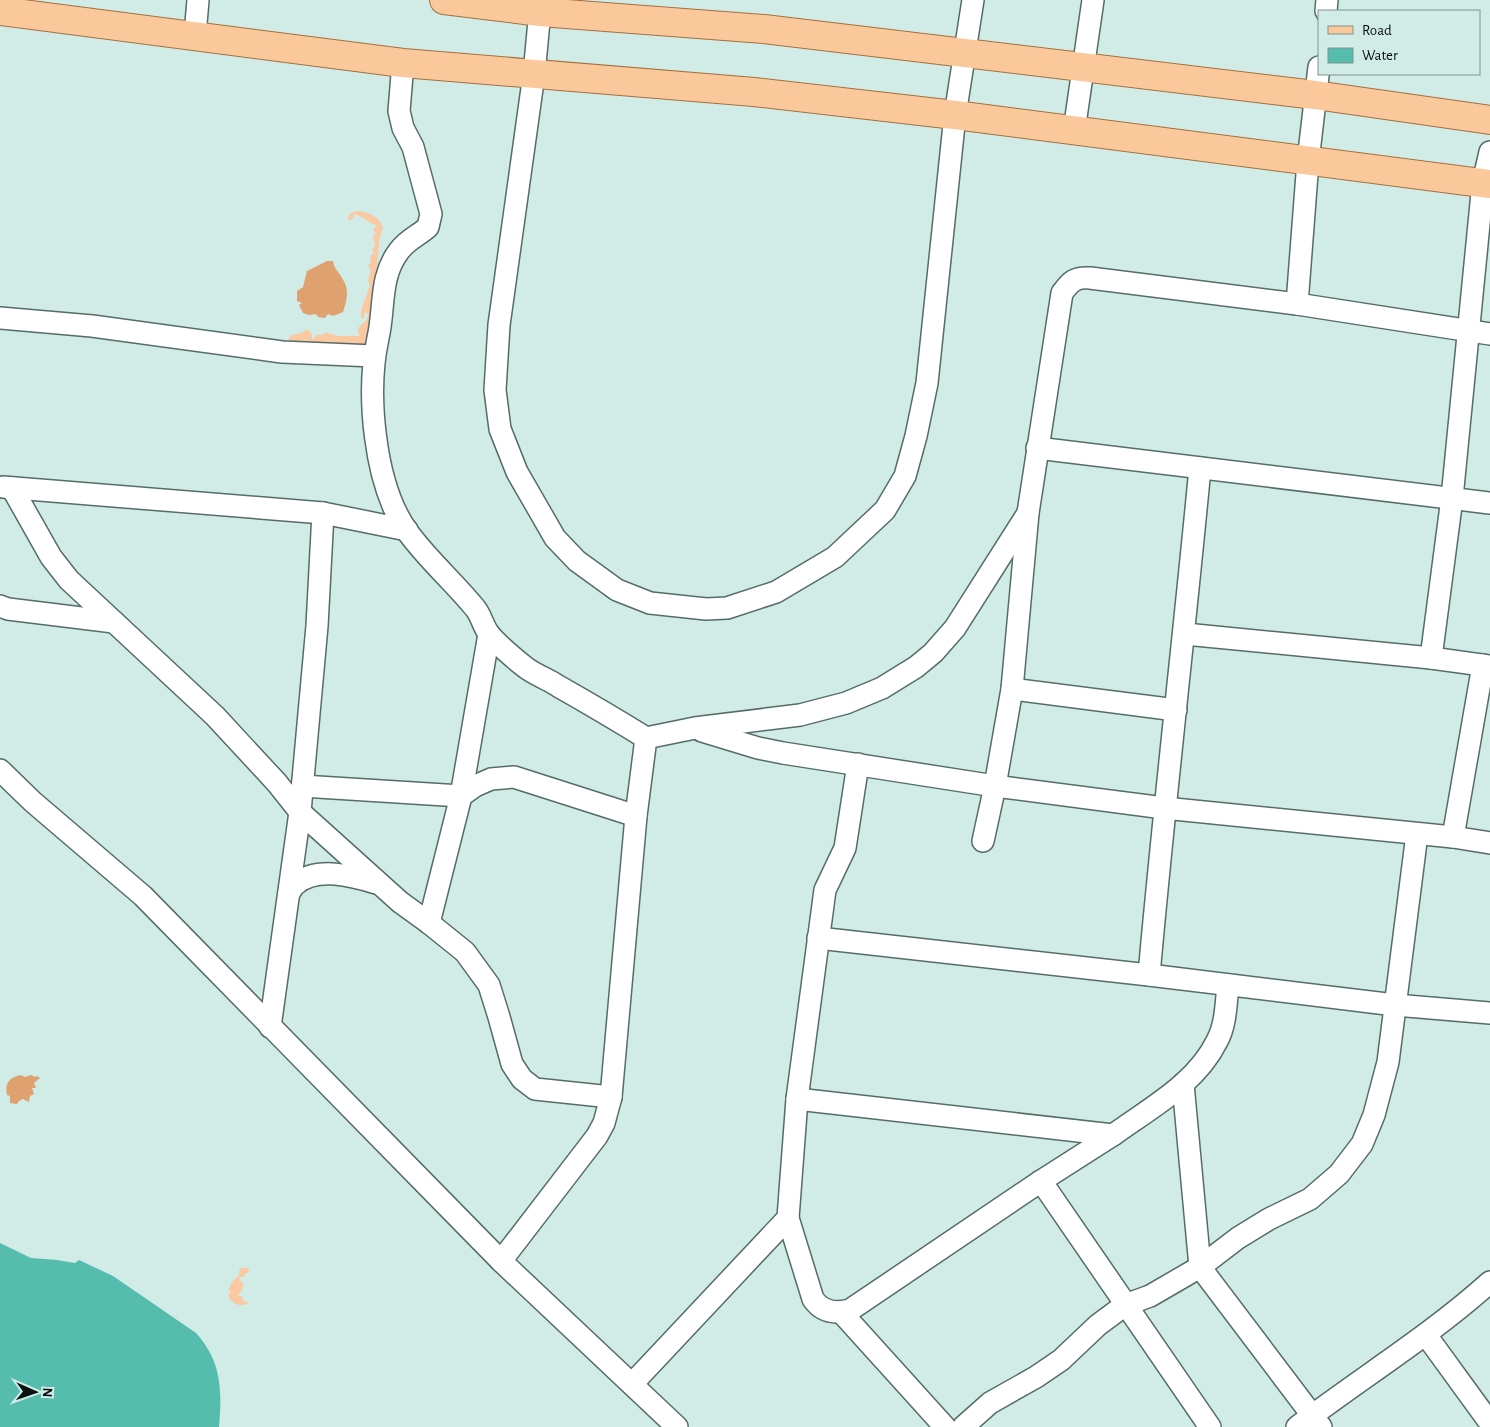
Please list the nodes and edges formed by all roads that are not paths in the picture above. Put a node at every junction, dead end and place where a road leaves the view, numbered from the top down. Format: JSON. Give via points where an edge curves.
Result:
{"nodes":[{"id":1,"x":198,"y":0,"type":"edge"},
{"id":2,"x":444,"y":0,"type":"edge"},
{"id":3,"x":973,"y":0,"type":"edge"},
{"id":4,"x":1092,"y":0,"type":"edge"},
{"id":5,"x":489,"y":2,"type":"edge"},
{"id":6,"x":541,"y":6,"type":"edge"},
{"id":7,"x":0,"y":11,"type":"edge"},
{"id":8,"x":195,"y":35,"type":"junction"},
{"id":9,"x":964,"y":54,"type":"junction"},
{"id":10,"x":403,"y":63,"type":"junction"},
{"id":11,"x":1082,"y":67,"type":"junction"},
{"id":12,"x":534,"y":74,"type":"junction"},
{"id":13,"x":1318,"y":74,"type":"edge"},
{"id":14,"x":1315,"y":95,"type":"junction"},
{"id":15,"x":955,"y":115,"type":"junction"},
{"id":16,"x":1490,"y":120,"type":"edge"},
{"id":17,"x":1074,"y":131,"type":"junction"},
{"id":18,"x":1490,"y":152,"type":"edge"},
{"id":19,"x":1308,"y":161,"type":"junction"},
{"id":20,"x":1487,"y":183,"type":"edge"},
{"id":21,"x":1297,"y":304,"type":"junction"},
{"id":22,"x":0,"y":318,"type":"edge"},
{"id":23,"x":1468,"y":331,"type":"junction"},
{"id":24,"x":1490,"y":334,"type":"edge"},
{"id":25,"x":374,"y":356,"type":"junction"},
{"id":26,"x":1037,"y":448,"type":"junction"},
{"id":27,"x":1200,"y":468,"type":"junction"},
{"id":28,"x":6,"y":487,"type":"edge"},
{"id":29,"x":1452,"y":498,"type":"junction"},
{"id":30,"x":1490,"y":503,"type":"edge"},
{"id":31,"x":1028,"y":513,"type":"junction"},
{"id":32,"x":323,"y":514,"type":"junction"},
{"id":33,"x":407,"y":530,"type":"junction"},
{"id":34,"x":0,"y":606,"type":"edge"},
{"id":35,"x":114,"y":622,"type":"junction"},
{"id":36,"x":489,"y":634,"type":"junction"},
{"id":37,"x":1185,"y":634,"type":"junction"},
{"id":38,"x":1431,"y":658,"type":"junction"},
{"id":39,"x":1486,"y":665,"type":"edge"},
{"id":40,"x":1012,"y":690,"type":"junction"},
{"id":41,"x":1176,"y":710,"type":"junction"},
{"id":42,"x":695,"y":728,"type":"junction"},
{"id":43,"x":646,"y":738,"type":"junction"},
{"id":44,"x":858,"y":764,"type":"junction"},
{"id":45,"x":0,"y":770,"type":"edge"},
{"id":46,"x":302,"y":786,"type":"junction"},
{"id":47,"x":995,"y":786,"type":"junction"},
{"id":48,"x":461,"y":796,"type":"junction"},
{"id":49,"x":1164,"y":808,"type":"junction"},
{"id":50,"x":300,"y":812,"type":"junction"},
{"id":51,"x":636,"y":816,"type":"junction"},
{"id":52,"x":1417,"y":834,"type":"junction"},
{"id":53,"x":1453,"y":837,"type":"junction"},
{"id":54,"x":983,"y":841,"type":"dead end"},
{"id":55,"x":1490,"y":843,"type":"edge"},
{"id":56,"x":380,"y":884,"type":"junction"},
{"id":57,"x":289,"y":893,"type":"junction"},
{"id":58,"x":429,"y":923,"type":"junction"},
{"id":59,"x":818,"y":938,"type":"junction"},
{"id":60,"x":1149,"y":975,"type":"junction"},
{"id":61,"x":1228,"y":985,"type":"junction"},
{"id":62,"x":1395,"y":1005,"type":"junction"},
{"id":63,"x":1490,"y":1013,"type":"edge"},
{"id":64,"x":270,"y":1027,"type":"junction"},
{"id":65,"x":1183,"y":1084,"type":"junction"},
{"id":66,"x":611,"y":1096,"type":"junction"},
{"id":67,"x":797,"y":1100,"type":"junction"},
{"id":68,"x":1113,"y":1135,"type":"junction"},
{"id":69,"x":1041,"y":1180,"type":"junction"},
{"id":70,"x":788,"y":1218,"type":"junction"},
{"id":71,"x":500,"y":1260,"type":"junction"},
{"id":72,"x":1200,"y":1267,"type":"junction"},
{"id":73,"x":1490,"y":1282,"type":"edge"},
{"id":74,"x":1125,"y":1305,"type":"junction"},
{"id":75,"x":1490,"y":1305,"type":"edge"},
{"id":76,"x":1458,"y":1310,"type":"junction"},
{"id":77,"x":841,"y":1312,"type":"junction"},
{"id":78,"x":1426,"y":1335,"type":"junction"},
{"id":79,"x":632,"y":1384,"type":"junction"},
{"id":80,"x":1310,"y":1423,"type":"edge"},
{"id":81,"x":1490,"y":1424,"type":"edge"},
{"id":82,"x":677,"y":1427,"type":"edge"},
{"id":83,"x":945,"y":1427,"type":"edge"},
{"id":84,"x":963,"y":1427,"type":"edge"},
{"id":85,"x":1210,"y":1427,"type":"edge"}],
"edges":[{"from":1,"to":8,"type":"street"},
{"from":2,"to":5,"type":"main road"},
{"from":3,"to":9,"type":"street"},
{"from":4,"to":11,"type":"street"},
{"from":5,"to":6,"type":"main road"},
{"from":6,"to":9,"type":"main road"},
{"from":6,"to":12,"type":"street"},
{"from":7,"to":8,"type":"main road"},
{"from":8,"to":10,"type":"main road"},
{"from":9,"to":11,"type":"main road"},
{"from":9,"to":15,"type":"street"},
{"from":10,"to":12,"type":"main road"},
{"from":10,"to":25,"type":"street","via":[[399,111],[413,147],[431,214],[428,227],[412,237],[391,263],[383,286]]},
{"from":11,"to":14,"type":"main road"},
{"from":11,"to":17,"type":"street"},
{"from":12,"to":15,"type":"main road","via":[[754,92]]},
{"from":12,"to":15,"type":"street","via":[[499,325],[495,390],[500,429],[517,472],[550,530],[578,561],[617,590],[650,603],[706,609],[727,608],[776,592],[835,557],[885,510],[905,476],[927,383]]},
{"from":13,"to":14,"type":"street"},
{"from":14,"to":16,"type":"main road"},
{"from":14,"to":19,"type":"street"},
{"from":15,"to":17,"type":"main road"},
{"from":17,"to":19,"type":"main road"},
{"from":18,"to":20,"type":"street"},
{"from":19,"to":20,"type":"main road"},
{"from":19,"to":21,"type":"street"},
{"from":20,"to":23,"type":"street"},
{"from":21,"to":23,"type":"street"},
{"from":21,"to":26,"type":"street","via":[[1080,277],[1070,282],[1062,293]]},
{"from":22,"to":25,"type":"street","via":[[92,326],[282,352]]},
{"from":23,"to":24,"type":"street"},
{"from":23,"to":29,"type":"street"},
{"from":25,"to":33,"type":"street","via":[[372,407],[381,466],[386,490]]},
{"from":26,"to":27,"type":"street"},
{"from":26,"to":31,"type":"street"},
{"from":27,"to":29,"type":"street"},
{"from":27,"to":37,"type":"street"},
{"from":28,"to":32,"type":"street"},
{"from":28,"to":35,"type":"street","via":[[69,580]]},
{"from":29,"to":30,"type":"street"},
{"from":29,"to":38,"type":"street"},
{"from":31,"to":40,"type":"street"},
{"from":31,"to":42,"type":"street","via":[[955,628],[934,653],[916,667],[882,688],[800,715]]},
{"from":32,"to":33,"type":"street"},
{"from":32,"to":46,"type":"street","via":[[317,626]]},
{"from":33,"to":36,"type":"street","via":[[476,609]]},
{"from":34,"to":35,"type":"street"},
{"from":35,"to":50,"type":"street","via":[[215,716],[277,782]]},
{"from":36,"to":43,"type":"street","via":[[526,668]]},
{"from":36,"to":48,"type":"street"},
{"from":37,"to":38,"type":"street"},
{"from":37,"to":41,"type":"street"},
{"from":38,"to":39,"type":"street"},
{"from":39,"to":53,"type":"street"},
{"from":40,"to":41,"type":"street"},
{"from":40,"to":47,"type":"street"},
{"from":41,"to":49,"type":"street"},
{"from":42,"to":43,"type":"street"},
{"from":42,"to":44,"type":"street","via":[[758,748]]},
{"from":43,"to":51,"type":"street"},
{"from":44,"to":47,"type":"street"},
{"from":44,"to":59,"type":"street","via":[[848,836],[825,890]]},
{"from":45,"to":64,"type":"street","via":[[143,896]]},
{"from":46,"to":48,"type":"street"},
{"from":46,"to":50,"type":"street"},
{"from":47,"to":49,"type":"street"},
{"from":47,"to":54,"type":"street"},
{"from":48,"to":51,"type":"street","via":[[491,779],[514,777]]},
{"from":48,"to":58,"type":"street"},
{"from":49,"to":52,"type":"street"},
{"from":49,"to":60,"type":"street"},
{"from":50,"to":56,"type":"street"},
{"from":50,"to":57,"type":"street"},
{"from":51,"to":66,"type":"street"},
{"from":52,"to":53,"type":"street"},
{"from":52,"to":62,"type":"street"},
{"from":53,"to":55,"type":"street"},
{"from":56,"to":57,"type":"street","via":[[357,877],[315,875],[296,884]]},
{"from":56,"to":58,"type":"street"},
{"from":57,"to":64,"type":"street"},
{"from":58,"to":66,"type":"street","via":[[465,952],[489,985],[512,1064],[522,1079],[535,1089]]},
{"from":59,"to":60,"type":"street"},
{"from":59,"to":67,"type":"street"},
{"from":60,"to":61,"type":"street"},
{"from":61,"to":62,"type":"street"},
{"from":61,"to":65,"type":"street","via":[[1218,1040],[1201,1067]]},
{"from":62,"to":63,"type":"street"},
{"from":62,"to":72,"type":"street","via":[[1388,1062],[1374,1115],[1362,1144],[1339,1174],[1310,1199],[1238,1238]]},
{"from":64,"to":71,"type":"street"},
{"from":65,"to":68,"type":"street"},
{"from":65,"to":72,"type":"street"},
{"from":66,"to":71,"type":"street","via":[[597,1136]]},
{"from":67,"to":68,"type":"street"},
{"from":67,"to":70,"type":"street"},
{"from":68,"to":69,"type":"street"},
{"from":69,"to":74,"type":"street"},
{"from":69,"to":77,"type":"street","via":[[850,1310]]},
{"from":70,"to":77,"type":"street","via":[[813,1299],[820,1307]]},
{"from":70,"to":79,"type":"street"},
{"from":71,"to":79,"type":"street"},
{"from":72,"to":74,"type":"street","via":[[1150,1296]]},
{"from":72,"to":80,"type":"street"},
{"from":73,"to":76,"type":"street"},
{"from":74,"to":84,"type":"street","via":[[1061,1360],[990,1403]]},
{"from":74,"to":85,"type":"street"},
{"from":75,"to":76,"type":"street"},
{"from":76,"to":78,"type":"street"},
{"from":77,"to":83,"type":"street"},
{"from":78,"to":80,"type":"street"},
{"from":78,"to":81,"type":"street"},
{"from":79,"to":82,"type":"street"}]}
